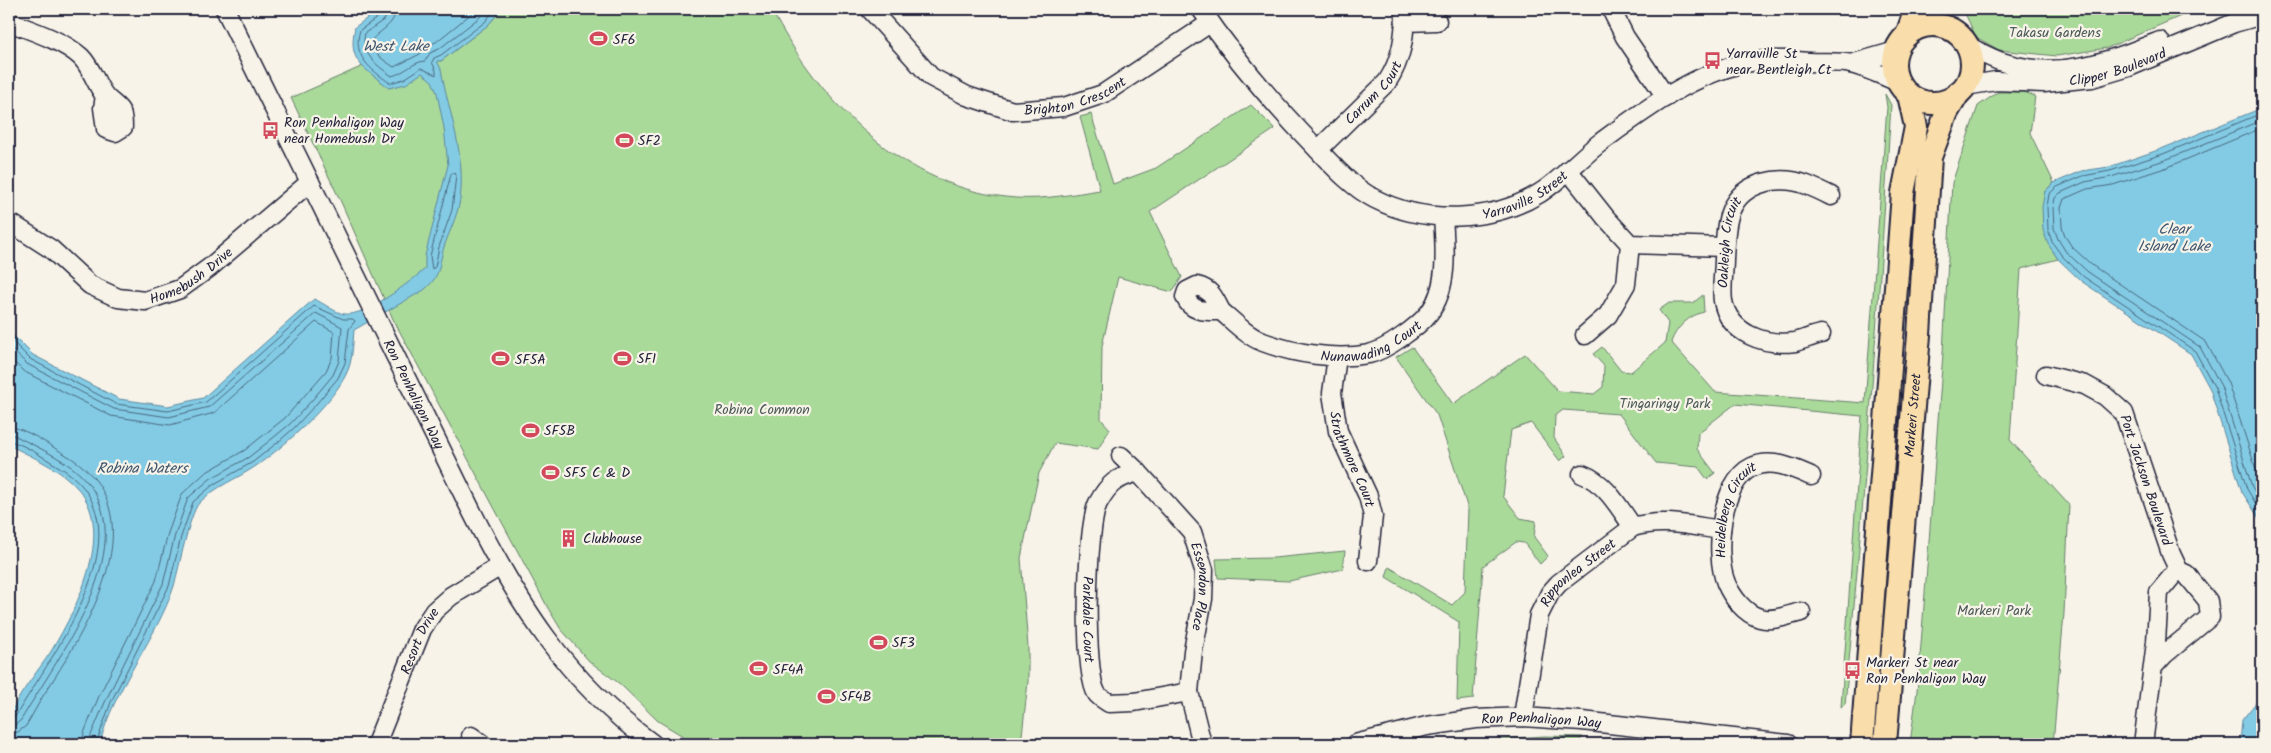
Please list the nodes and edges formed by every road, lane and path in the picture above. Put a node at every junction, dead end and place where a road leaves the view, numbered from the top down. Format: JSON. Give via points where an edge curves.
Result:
{"nodes":[{"id":1,"x":225,"y":9,"type":"edge"},
{"id":2,"x":870,"y":9,"type":"edge"},
{"id":3,"x":1611,"y":9,"type":"edge"},
{"id":4,"x":1916,"y":9,"type":"edge"},
{"id":5,"x":1946,"y":9,"type":"edge"},
{"id":6,"x":2240,"y":9,"type":"edge"},
{"id":7,"x":1405,"y":15,"type":"edge"},
{"id":8,"x":2262,"y":15,"type":"edge"},
{"id":9,"x":1205,"y":16,"type":"edge"},
{"id":10,"x":9,"y":22,"type":"edge"},
{"id":11,"x":1438,"y":22,"type":"dead end"},
{"id":12,"x":1960,"y":38,"type":"junction"},
{"id":13,"x":1902,"y":43,"type":"junction"},
{"id":14,"x":1851,"y":64,"type":"junction"},
{"id":15,"x":1903,"y":88,"type":"junction"},
{"id":16,"x":1962,"y":89,"type":"junction"},
{"id":17,"x":105,"y":96,"type":"dead end"},
{"id":18,"x":1666,"y":97,"type":"junction"},
{"id":19,"x":1318,"y":150,"type":"junction"},
{"id":20,"x":1568,"y":170,"type":"junction"},
{"id":21,"x":310,"y":182,"type":"junction"},
{"id":22,"x":1831,"y":196,"type":"dead end"},
{"id":23,"x":1443,"y":217,"type":"junction"},
{"id":24,"x":9,"y":222,"type":"edge"},
{"id":25,"x":1630,"y":244,"type":"junction"},
{"id":26,"x":1724,"y":247,"type":"junction"},
{"id":27,"x":1221,"y":310,"type":"dead end"},
{"id":28,"x":1820,"y":334,"type":"dead end"},
{"id":29,"x":1585,"y":335,"type":"dead end"},
{"id":30,"x":1337,"y":356,"type":"junction"},
{"id":31,"x":2046,"y":375,"type":"dead end"},
{"id":32,"x":1121,"y":456,"type":"dead end"},
{"id":33,"x":1138,"y":472,"type":"junction"},
{"id":34,"x":1582,"y":474,"type":"dead end"},
{"id":35,"x":1810,"y":476,"type":"dead end"},
{"id":36,"x":1633,"y":527,"type":"junction"},
{"id":37,"x":1722,"y":530,"type":"junction"},
{"id":38,"x":1368,"y":561,"type":"dead end"},
{"id":39,"x":499,"y":567,"type":"junction"},
{"id":40,"x":2179,"y":571,"type":"junction"},
{"id":41,"x":1801,"y":612,"type":"dead end"},
{"id":42,"x":2153,"y":667,"type":"junction"},
{"id":43,"x":1189,"y":692,"type":"junction"},
{"id":44,"x":1523,"y":717,"type":"junction"},
{"id":45,"x":376,"y":744,"type":"edge"},
{"id":46,"x":653,"y":744,"type":"edge"},
{"id":47,"x":1202,"y":744,"type":"edge"},
{"id":48,"x":1355,"y":744,"type":"edge"},
{"id":49,"x":1788,"y":744,"type":"edge"},
{"id":50,"x":1862,"y":744,"type":"edge"},
{"id":51,"x":1885,"y":744,"type":"edge"},
{"id":52,"x":2143,"y":744,"type":"edge"}],
"edges":[{"from":1,"to":21,"type":"street","name":"Ron Penhaligon Way"},
{"from":2,"to":9,"type":"street","name":"Brighton Crescent","via":[[931,77],[967,96],[1013,110],[1064,107],[1103,94]]},
{"from":3,"to":18,"type":"street","via":[[1625,37]]},
{"from":4,"to":13,"type":"main road"},
{"from":5,"to":12,"type":"main road"},
{"from":6,"to":12,"type":"street","name":"Clipper Boulevard","via":[[2109,61],[2072,70],[2054,71],[2001,62]]},
{"from":7,"to":11,"type":"street","name":"Carrum Court"},
{"from":7,"to":19,"type":"street","name":"Carrum Court","via":[[1400,56],[1387,82]]},
{"from":8,"to":16,"type":"street","name":"Clipper Boulevard","via":[[2234,23],[2129,67],[2092,78],[2044,83],[1996,81]]},
{"from":9,"to":19,"type":"street","name":"Yarraville Street","via":[[1286,118]]},
{"from":10,"to":17,"type":"street","via":[[56,41],[81,57]]},
{"from":12,"to":13,"type":"main road","via":[[1942,26],[1930,26],[1918,28]]},
{"from":12,"to":16,"type":"main road","via":[[1971,66]]},
{"from":13,"to":14,"type":"street"},
{"from":13,"to":15,"type":"main road","via":[[1894,67]]},
{"from":14,"to":15,"type":"street","name":"Yarraville Street"},
{"from":14,"to":18,"type":"street","name":"Yarraville Street","via":[[1769,60],[1741,64]]},
{"from":15,"to":16,"type":"main road","via":[[1929,103],[1940,102]]},
{"from":15,"to":50,"type":"main road","name":"Markeri Street","via":[[1916,127],[1903,193]]},
{"from":16,"to":51,"type":"main road","name":"Markeri Street","via":[[1947,112],[1930,157],[1919,335]]},
{"from":18,"to":20,"type":"street","name":"Yarraville Street"},
{"from":19,"to":23,"type":"street","name":"Yarraville Street","via":[[1354,185],[1374,198],[1413,212]]},
{"from":20,"to":23,"type":"street","name":"Yarraville Street","via":[[1539,193],[1505,208],[1464,217]]},
{"from":20,"to":25,"type":"street"},
{"from":21,"to":24,"type":"street","name":"Homebush Drive","via":[[180,289],[145,301],[118,298],[90,285],[51,249]]},
{"from":21,"to":39,"type":"street","name":"Ron Penhaligon Way"},
{"from":22,"to":26,"type":"street","name":"Oakleigh Circuit","via":[[1805,184],[1776,180],[1762,182],[1740,196],[1732,208]]},
{"from":23,"to":30,"type":"street","name":"Nunawading Court","via":[[1445,250],[1441,286],[1429,313],[1394,342],[1371,353]]},
{"from":25,"to":26,"type":"street"},
{"from":25,"to":29,"type":"street","via":[[1626,284],[1608,315]]},
{"from":26,"to":28,"type":"street","name":"Oakleigh Circuit","via":[[1723,300],[1728,316],[1738,328],[1752,338],[1772,341],[1795,342]]},
{"from":27,"to":30,"type":"street","name":"Nunawading Court","via":[[1243,331],[1262,342]]},
{"from":30,"to":38,"type":"street","name":"Strathmore Court","via":[[1332,393],[1338,431],[1368,496],[1373,516]]},
{"from":31,"to":40,"type":"street","name":"Port Jackson Boulevard","via":[[2085,384],[2124,413]]},
{"from":32,"to":33,"type":"street","name":"Essendon Place"},
{"from":33,"to":43,"type":"street","name":"Essendon Place","via":[[1192,532],[1204,570],[1203,599]]},
{"from":33,"to":43,"type":"street","name":"Parkdale Court","via":[[1118,478],[1098,504],[1092,518],[1088,567],[1091,674],[1097,694],[1109,703]]},
{"from":34,"to":36,"type":"street","via":[[1600,483]]},
{"from":35,"to":37,"type":"street","name":"Heidelberg Circuit","via":[[1788,466],[1767,464],[1752,467],[1733,484]]},
{"from":36,"to":37,"type":"street","name":"Ripponlea Street","via":[[1669,522]]},
{"from":36,"to":44,"type":"street","name":"Ripponlea Street","via":[[1559,583],[1544,603],[1539,615]]},
{"from":37,"to":41,"type":"street","name":"Heidelberg Circuit","via":[[1722,570],[1726,584],[1747,611],[1768,619]]},
{"from":39,"to":45,"type":"street","name":"Resort Drive","via":[[451,596],[430,617],[422,629]]},
{"from":39,"to":46,"type":"street","name":"Ron Penhaligon Way","via":[[541,632],[569,668]]},
{"from":40,"to":42,"type":"street","via":[[2159,592]]},
{"from":40,"to":42,"type":"street","name":"Port Jackson Boulevard","via":[[2186,574],[2208,601],[2210,617]]},
{"from":42,"to":52,"type":"street"},
{"from":43,"to":47,"type":"street","name":"Essendon Place"},
{"from":44,"to":48,"type":"street","name":"Ron Penhaligon Way","via":[[1427,726]]},
{"from":44,"to":49,"type":"street","name":"Ron Penhaligon Way"}]}
